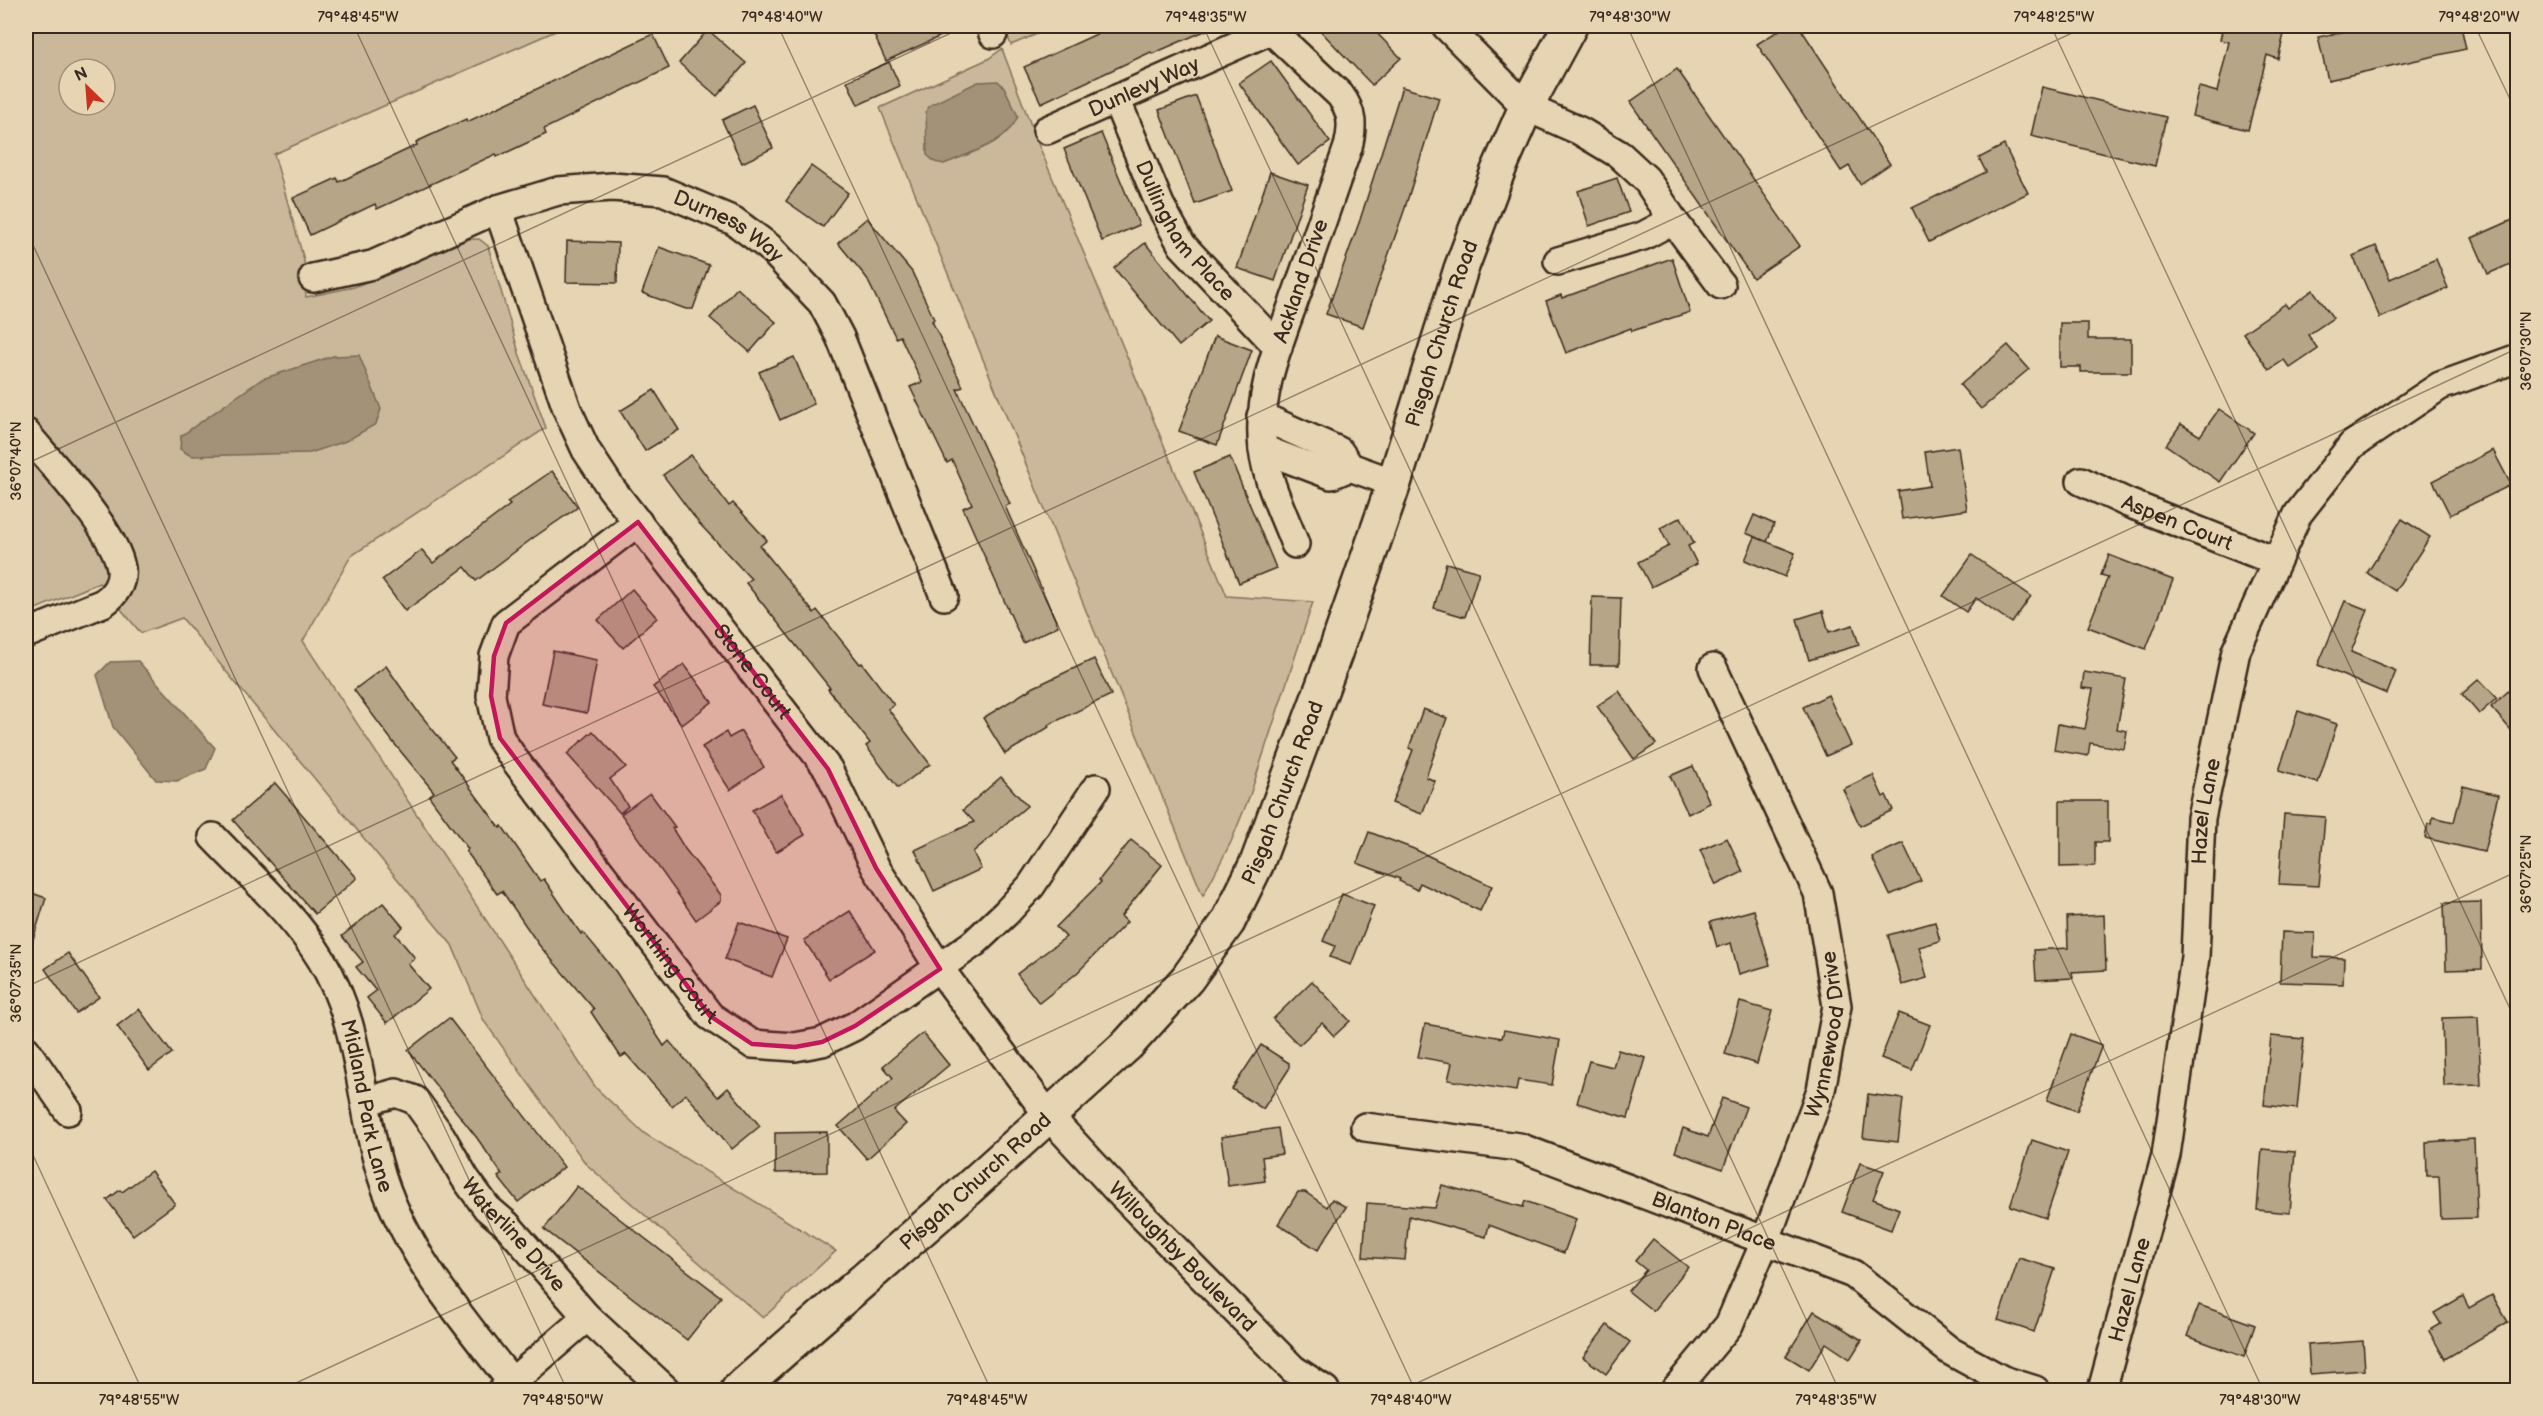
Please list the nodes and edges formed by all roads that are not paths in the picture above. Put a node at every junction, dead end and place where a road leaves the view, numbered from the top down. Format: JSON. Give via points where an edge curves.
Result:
{"nodes":[{"id":1,"x":1446,"y":26,"type":"edge"},
{"id":2,"x":1570,"y":26,"type":"edge"},
{"id":3,"x":1272,"y":28,"type":"edge"},
{"id":4,"x":1116,"y":99,"type":"junction"},
{"id":5,"x":1526,"y":107,"type":"junction"},
{"id":6,"x":1047,"y":130,"type":"dead end"},
{"id":7,"x":498,"y":209,"type":"junction"},
{"id":8,"x":1673,"y":220,"type":"junction"},
{"id":9,"x":1558,"y":261,"type":"dead end"},
{"id":10,"x":313,"y":278,"type":"dead end"},
{"id":11,"x":1721,"y":285,"type":"dead end"},
{"id":12,"x":1278,"y":347,"type":"junction"},
{"id":13,"x":2517,"y":357,"type":"edge"},
{"id":14,"x":1261,"y":416,"type":"junction"},
{"id":15,"x":26,"y":433,"type":"edge"},
{"id":16,"x":1263,"y":449,"type":"junction"},
{"id":17,"x":1350,"y":467,"type":"junction"},
{"id":18,"x":2081,"y":481,"type":"dead end"},
{"id":19,"x":1394,"y":483,"type":"junction"},
{"id":20,"x":638,"y":522,"type":"junction"},
{"id":21,"x":1295,"y":544,"type":"dead end"},
{"id":22,"x":2275,"y":561,"type":"junction"},
{"id":23,"x":944,"y":596,"type":"dead end"},
{"id":24,"x":26,"y":634,"type":"edge"},
{"id":25,"x":1713,"y":668,"type":"dead end"},
{"id":26,"x":1096,"y":788,"type":"dead end"},
{"id":27,"x":213,"y":837,"type":"dead end"},
{"id":28,"x":940,"y":969,"type":"junction"},
{"id":29,"x":26,"y":1050,"type":"edge"},
{"id":30,"x":367,"y":1101,"type":"junction"},
{"id":31,"x":68,"y":1111,"type":"dead end"},
{"id":32,"x":1048,"y":1115,"type":"junction"},
{"id":33,"x":1365,"y":1127,"type":"dead end"},
{"id":34,"x":1765,"y":1242,"type":"junction"},
{"id":35,"x":586,"y":1317,"type":"junction"},
{"id":36,"x":508,"y":1386,"type":"edge"},
{"id":37,"x":666,"y":1390,"type":"edge"},
{"id":38,"x":738,"y":1390,"type":"edge"},
{"id":39,"x":1325,"y":1390,"type":"edge"},
{"id":40,"x":1675,"y":1390,"type":"edge"},
{"id":41,"x":2035,"y":1390,"type":"edge"},
{"id":42,"x":2102,"y":1390,"type":"edge"}],
"edges":[{"from":1,"to":5,"type":"street"},
{"from":2,"to":5,"type":"main road","name":"Pisgah Church Road"},
{"from":3,"to":4,"type":"street","name":"Dunlevy Way"},
{"from":3,"to":12,"type":"street","name":"Ackland Drive","via":[[1340,95],[1351,119],[1348,147]]},
{"from":4,"to":6,"type":"street","name":"Dunlevy Way"},
{"from":4,"to":12,"type":"street","name":"Dullingham Place","via":[[1160,206],[1182,245]]},
{"from":5,"to":8,"type":"street","via":[[1580,131],[1620,155],[1646,179]]},
{"from":5,"to":19,"type":"main road","name":"Pisgah Church Road","via":[[1461,269]]},
{"from":7,"to":10,"type":"street","name":"Durness Way","via":[[372,264]]},
{"from":7,"to":20,"type":"street","name":"Stone Court","via":[[567,409],[586,450]]},
{"from":7,"to":23,"type":"street","name":"Durness Way","via":[[558,191],[612,187],[663,191],[734,221],[770,247],[822,303],[840,337]]},
{"from":8,"to":9,"type":"street","via":[[1643,236]]},
{"from":8,"to":11,"type":"street"},
{"from":12,"to":14,"type":"street","name":"Ackland Drive"},
{"from":13,"to":22,"type":"street","name":"Hazel Lane","via":[[2440,386],[2352,445],[2298,514]]},
{"from":14,"to":16,"type":"street","name":"Ackland Drive"},
{"from":14,"to":17,"type":"street","via":[[1339,451]]},
{"from":15,"to":24,"type":"street","via":[[95,519],[113,546],[121,569],[113,596],[103,603]]},
{"from":16,"to":17,"type":"street","via":[[1331,476]]},
{"from":16,"to":21,"type":"street","name":"Ackland Drive","via":[[1268,476]]},
{"from":17,"to":19,"type":"street"},
{"from":18,"to":22,"type":"street","name":"Aspen Court"},
{"from":19,"to":32,"type":"main road","name":"Pisgah Church Road","via":[[1279,807],[1228,922],[1187,979],[1128,1044]]},
{"from":20,"to":28,"type":"street","name":"Stone Court","via":[[828,769],[876,868]]},
{"from":20,"to":28,"type":"street","name":"Worthing Court","via":[[506,623],[494,656],[490,696],[500,738],[514,759],[710,1016],[752,1044],[795,1047],[822,1042],[855,1026]]},
{"from":22,"to":42,"type":"street","name":"Hazel Lane","via":[[2236,651],[2201,818],[2195,957],[2166,1155]]},
{"from":25,"to":34,"type":"street","name":"Wynnewood Drive","via":[[1818,892],[1837,1006],[1821,1090]]},
{"from":26,"to":28,"type":"street","name":"Worthing Court","via":[[1031,886],[974,943]]},
{"from":27,"to":30,"type":"street","name":"Midland Park Lane","via":[[304,935],[322,960],[354,1039]]},
{"from":28,"to":32,"type":"street","name":"Stone Court"},
{"from":29,"to":31,"type":"street"},
{"from":30,"to":35,"type":"street","name":"Waterline Drive","via":[[396,1093],[415,1100],[487,1208],[507,1225]]},
{"from":30,"to":36,"type":"street","name":"Midland Park Lane","via":[[377,1162],[397,1214],[441,1288]]},
{"from":32,"to":38,"type":"main road","name":"Pisgah Church Road"},
{"from":32,"to":39,"type":"street","name":"Willoughby Boulevard","via":[[1285,1362]]},
{"from":33,"to":34,"type":"street","name":"Blanton Place","via":[[1519,1147]]},
{"from":34,"to":40,"type":"street","name":"Wynnewood Drive","via":[[1729,1325]]},
{"from":34,"to":41,"type":"street","name":"Blanton Place","via":[[1853,1274],[1950,1351],[2003,1380]]},
{"from":35,"to":36,"type":"street"},
{"from":35,"to":37,"type":"street","name":"Waterline Drive"}]}
